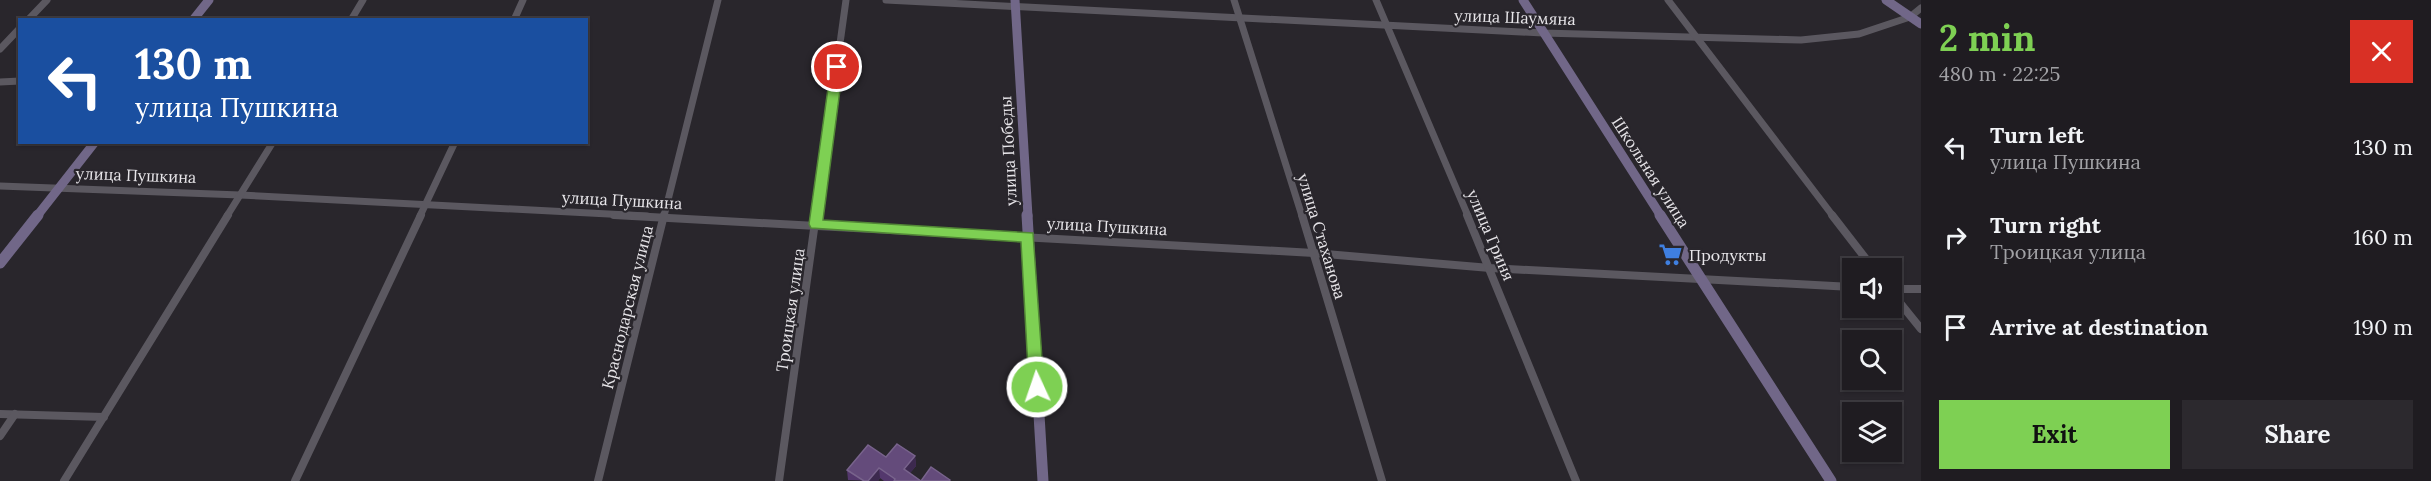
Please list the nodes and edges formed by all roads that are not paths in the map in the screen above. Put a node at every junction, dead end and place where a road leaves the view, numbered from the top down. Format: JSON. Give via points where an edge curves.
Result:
{"nodes":[{"id":1,"x":47,"y":0,"type":"edge"},
{"id":2,"x":209,"y":0,"type":"edge"},
{"id":3,"x":363,"y":0,"type":"edge"},
{"id":4,"x":523,"y":0,"type":"edge"},
{"id":5,"x":718,"y":0,"type":"edge"},
{"id":6,"x":846,"y":0,"type":"edge"},
{"id":7,"x":886,"y":0,"type":"edge"},
{"id":8,"x":1234,"y":0,"type":"edge"},
{"id":9,"x":1376,"y":0,"type":"edge"},
{"id":10,"x":1523,"y":0,"type":"edge"},
{"id":11,"x":1668,"y":0,"type":"edge"},
{"id":12,"x":1886,"y":0,"type":"edge"},
{"id":13,"x":1016,"y":2,"type":"edge"},
{"id":14,"x":1921,"y":8,"type":"edge"},
{"id":15,"x":1239,"y":16,"type":"junction"},
{"id":16,"x":1910,"y":17,"type":"junction"},
{"id":17,"x":30,"y":18,"type":"edge"},
{"id":18,"x":195,"y":18,"type":"edge"},
{"id":19,"x":352,"y":18,"type":"edge"},
{"id":20,"x":515,"y":18,"type":"edge"},
{"id":21,"x":1921,"y":24,"type":"edge"},
{"id":22,"x":1387,"y":25,"type":"junction"},
{"id":23,"x":18,"y":30,"type":"edge"},
{"id":24,"x":1543,"y":33,"type":"junction"},
{"id":25,"x":1695,"y":37,"type":"junction"},
{"id":26,"x":0,"y":49,"type":"edge"},
{"id":27,"x":18,"y":81,"type":"edge"},
{"id":28,"x":0,"y":82,"type":"edge"},
{"id":29,"x":93,"y":144,"type":"edge"},
{"id":30,"x":272,"y":144,"type":"edge"},
{"id":31,"x":454,"y":144,"type":"edge"},
{"id":32,"x":0,"y":186,"type":"edge"},
{"id":33,"x":59,"y":187,"type":"junction"},
{"id":34,"x":240,"y":195,"type":"junction"},
{"id":35,"x":425,"y":206,"type":"junction"},
{"id":36,"x":663,"y":217,"type":"junction"},
{"id":37,"x":815,"y":224,"type":"junction"},
{"id":38,"x":1028,"y":237,"type":"junction"},
{"id":39,"x":1314,"y":254,"type":"junction"},
{"id":40,"x":1865,"y":258,"type":"edge"},
{"id":41,"x":0,"y":263,"type":"edge"},
{"id":42,"x":1490,"y":268,"type":"junction"},
{"id":43,"x":1704,"y":280,"type":"junction"},
{"id":44,"x":1842,"y":287,"type":"edge"},
{"id":45,"x":1921,"y":289,"type":"edge"},
{"id":46,"x":1902,"y":290,"type":"edge"},
{"id":47,"x":1902,"y":304,"type":"edge"},
{"id":48,"x":1921,"y":329,"type":"edge"},
{"id":49,"x":0,"y":414,"type":"edge"},
{"id":50,"x":15,"y":414,"type":"junction"},
{"id":51,"x":104,"y":417,"type":"junction"},
{"id":52,"x":0,"y":436,"type":"edge"},
{"id":53,"x":64,"y":481,"type":"edge"},
{"id":54,"x":295,"y":481,"type":"edge"},
{"id":55,"x":598,"y":481,"type":"edge"},
{"id":56,"x":779,"y":481,"type":"edge"},
{"id":57,"x":1043,"y":481,"type":"edge"},
{"id":58,"x":1382,"y":481,"type":"edge"},
{"id":59,"x":1576,"y":481,"type":"edge"},
{"id":60,"x":1831,"y":481,"type":"edge"}],
"edges":[{"from":1,"to":17,"type":"street"},
{"from":2,"to":18,"type":"street"},
{"from":3,"to":19,"type":"street"},
{"from":4,"to":20,"type":"street"},
{"from":5,"to":36,"type":"street","name":"Краснодарская улица"},
{"from":6,"to":37,"type":"street","name":"Троицкая улица"},
{"from":7,"to":13,"type":"street","name":"улица Шаумяна"},
{"from":8,"to":15,"type":"street","name":"улица Стаханова"},
{"from":9,"to":22,"type":"street","name":"улица Гриня"},
{"from":10,"to":24,"type":"street","name":"Школьная улица"},
{"from":11,"to":25,"type":"street"},
{"from":12,"to":16,"type":"street"},
{"from":13,"to":15,"type":"street","name":"улица Шаумяна"},
{"from":13,"to":38,"type":"street","name":"улица Победы"},
{"from":14,"to":16,"type":"street","name":"улица Шаумяна"},
{"from":15,"to":22,"type":"street","name":"улица Шаумяна"},
{"from":15,"to":39,"type":"street","name":"улица Стаханова"},
{"from":16,"to":21,"type":"street"},
{"from":16,"to":25,"type":"street","name":"улица Шаумяна","via":[[1835,38]]},
{"from":22,"to":24,"type":"street","name":"улица Шаумяна"},
{"from":22,"to":42,"type":"street","name":"улица Гриня"},
{"from":23,"to":26,"type":"street"},
{"from":24,"to":25,"type":"street","name":"улица Шаумяна"},
{"from":24,"to":43,"type":"street","name":"Школьная улица"},
{"from":25,"to":40,"type":"street"},
{"from":27,"to":28,"type":"street"},
{"from":29,"to":33,"type":"street"},
{"from":30,"to":34,"type":"street"},
{"from":31,"to":35,"type":"street"},
{"from":32,"to":33,"type":"street","name":"улица Пушкина"},
{"from":33,"to":34,"type":"street","name":"улица Пушкина"},
{"from":33,"to":41,"type":"street"},
{"from":34,"to":35,"type":"street","name":"улица Пушкина"},
{"from":34,"to":51,"type":"street"},
{"from":35,"to":36,"type":"street","name":"улица Пушкина"},
{"from":35,"to":54,"type":"street"},
{"from":36,"to":37,"type":"street","name":"улица Пушкина"},
{"from":36,"to":55,"type":"street","name":"Краснодарская улица"},
{"from":37,"to":38,"type":"street","name":"улица Пушкина"},
{"from":37,"to":56,"type":"street","name":"Троицкая улица"},
{"from":38,"to":39,"type":"street","name":"улица Пушкина"},
{"from":38,"to":57,"type":"street","name":"улица Победы"},
{"from":39,"to":42,"type":"street","name":"улица Пушкина"},
{"from":39,"to":58,"type":"street","name":"улица Стаханова"},
{"from":42,"to":43,"type":"street","name":"улица Пушкина"},
{"from":42,"to":59,"type":"street","name":"улица Гриня"},
{"from":43,"to":44,"type":"street","name":"улица Пушкина"},
{"from":43,"to":60,"type":"street","name":"Школьная улица"},
{"from":45,"to":46,"type":"street"},
{"from":47,"to":48,"type":"street"},
{"from":49,"to":50,"type":"street"},
{"from":50,"to":51,"type":"street"},
{"from":50,"to":52,"type":"street"},
{"from":51,"to":53,"type":"street"}]}
